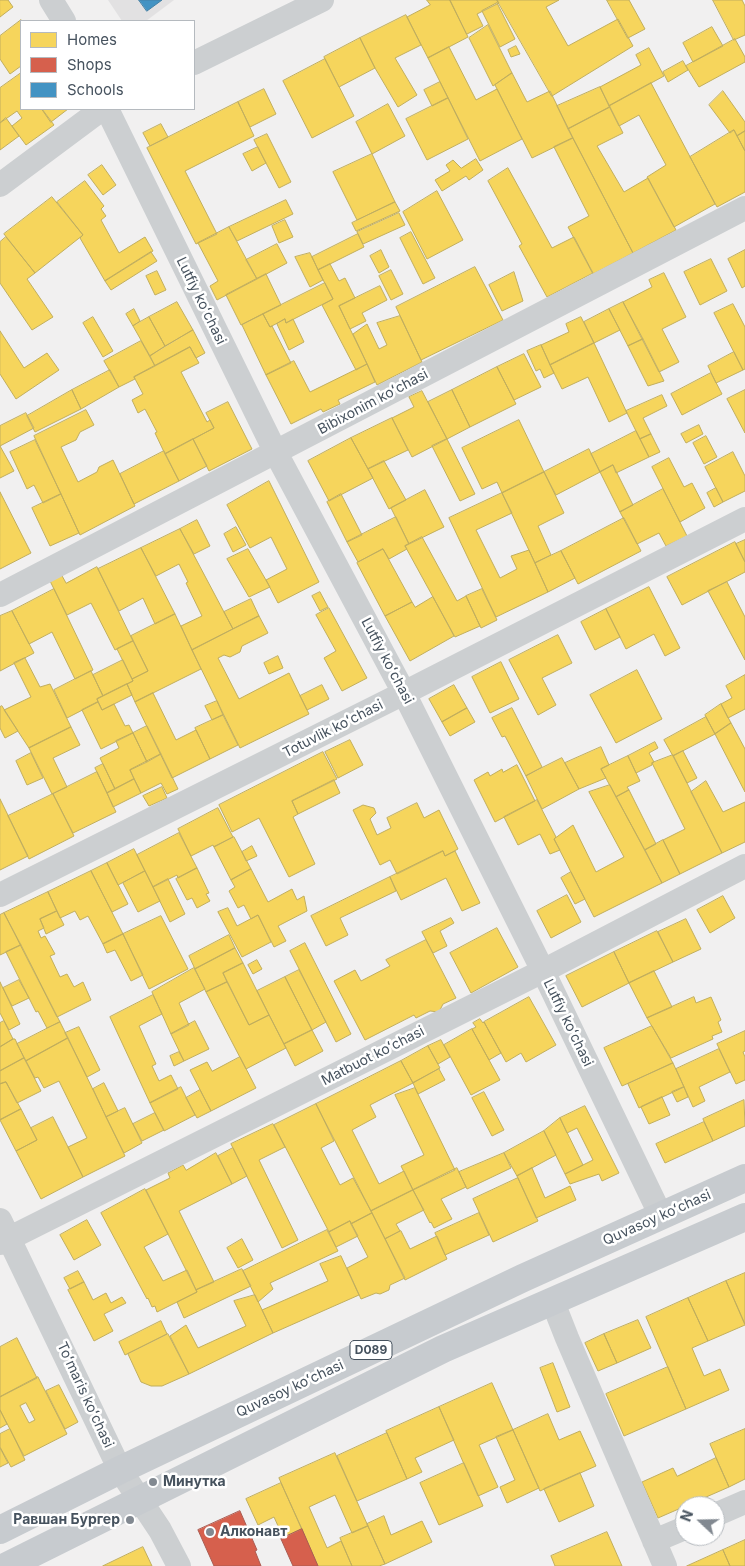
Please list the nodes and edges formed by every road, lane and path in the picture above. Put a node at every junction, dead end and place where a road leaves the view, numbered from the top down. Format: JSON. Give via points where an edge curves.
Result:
{"nodes":[{"id":1,"x":51,"y":0,"type":"edge"},
{"id":2,"x":322,"y":0,"type":"edge"},
{"id":3,"x":63,"y":20,"type":"edge"},
{"id":4,"x":195,"y":63,"type":"edge"},
{"id":5,"x":101,"y":110,"type":"edge"},
{"id":6,"x":107,"y":110,"type":"edge"},
{"id":7,"x":0,"y":186,"type":"edge"},
{"id":8,"x":745,"y":208,"type":"edge"},
{"id":9,"x":276,"y":453,"type":"junction"},
{"id":10,"x":745,"y":519,"type":"edge"},
{"id":11,"x":0,"y":595,"type":"edge"},
{"id":12,"x":404,"y":693,"type":"junction"},
{"id":13,"x":745,"y":866,"type":"edge"},
{"id":14,"x":0,"y":895,"type":"edge"},
{"id":15,"x":543,"y":971,"type":"junction"},
{"id":16,"x":745,"y":1178,"type":"edge"},
{"id":17,"x":661,"y":1216,"type":"junction"},
{"id":18,"x":745,"y":1217,"type":"edge"},
{"id":19,"x":3,"y":1234,"type":"edge"},
{"id":20,"x":552,"y":1300,"type":"junction"},
{"id":21,"x":120,"y":1470,"type":"junction"},
{"id":22,"x":140,"y":1499,"type":"junction"},
{"id":23,"x":745,"y":1502,"type":"edge"},
{"id":24,"x":725,"y":1511,"type":"edge"},
{"id":25,"x":0,"y":1530,"type":"edge"},
{"id":26,"x":675,"y":1532,"type":"edge"},
{"id":27,"x":654,"y":1541,"type":"junction"},
{"id":28,"x":7,"y":1566,"type":"edge"},
{"id":29,"x":179,"y":1566,"type":"edge"},
{"id":30,"x":665,"y":1566,"type":"edge"}],
"edges":[{"from":1,"to":3,"type":"street"},
{"from":2,"to":4,"type":"street"},
{"from":5,"to":7,"type":"street"},
{"from":6,"to":9,"type":"street","name":"Lutfiy koʻchasi"},
{"from":8,"to":9,"type":"street","name":"Bibixonim koʻchasi"},
{"from":9,"to":11,"type":"street","name":"Bibixonim koʻchasi"},
{"from":9,"to":12,"type":"street","name":"Lutfiy koʻchasi"},
{"from":10,"to":12,"type":"street","name":"Totuvlik koʻchasi"},
{"from":12,"to":14,"type":"street","name":"Totuvlik koʻchasi"},
{"from":12,"to":15,"type":"street","name":"Lutfiy koʻchasi"},
{"from":13,"to":15,"type":"street","name":"Matbuot koʻchasi"},
{"from":15,"to":17,"type":"street","name":"Lutfiy koʻchasi"},
{"from":15,"to":19,"type":"street","name":"Matbuot koʻchasi"},
{"from":16,"to":17,"type":"main road","name":"Quvasoy koʻchasi","number":"D089"},
{"from":17,"to":21,"type":"main road","name":"Quvasoy koʻchasi","number":"D089","via":[[523,1278]]},
{"from":18,"to":20,"type":"main road"},
{"from":19,"to":21,"type":"street","name":"Toʻmaris koʻchasi"},
{"from":20,"to":22,"type":"main road","number":"D089","via":[[443,1349]]},
{"from":20,"to":27,"type":"street"},
{"from":21,"to":22,"type":"street","name":"Toʻmaris koʻchasi"},
{"from":21,"to":25,"type":"main road","name":"Quvasoy koʻchasi","number":"D089"},
{"from":22,"to":28,"type":"main road","number":"D089"},
{"from":22,"to":29,"type":"street","name":"Toʻmaris koʻchasi"},
{"from":23,"to":24,"type":"street"},
{"from":26,"to":27,"type":"street"},
{"from":27,"to":30,"type":"street"}]}
